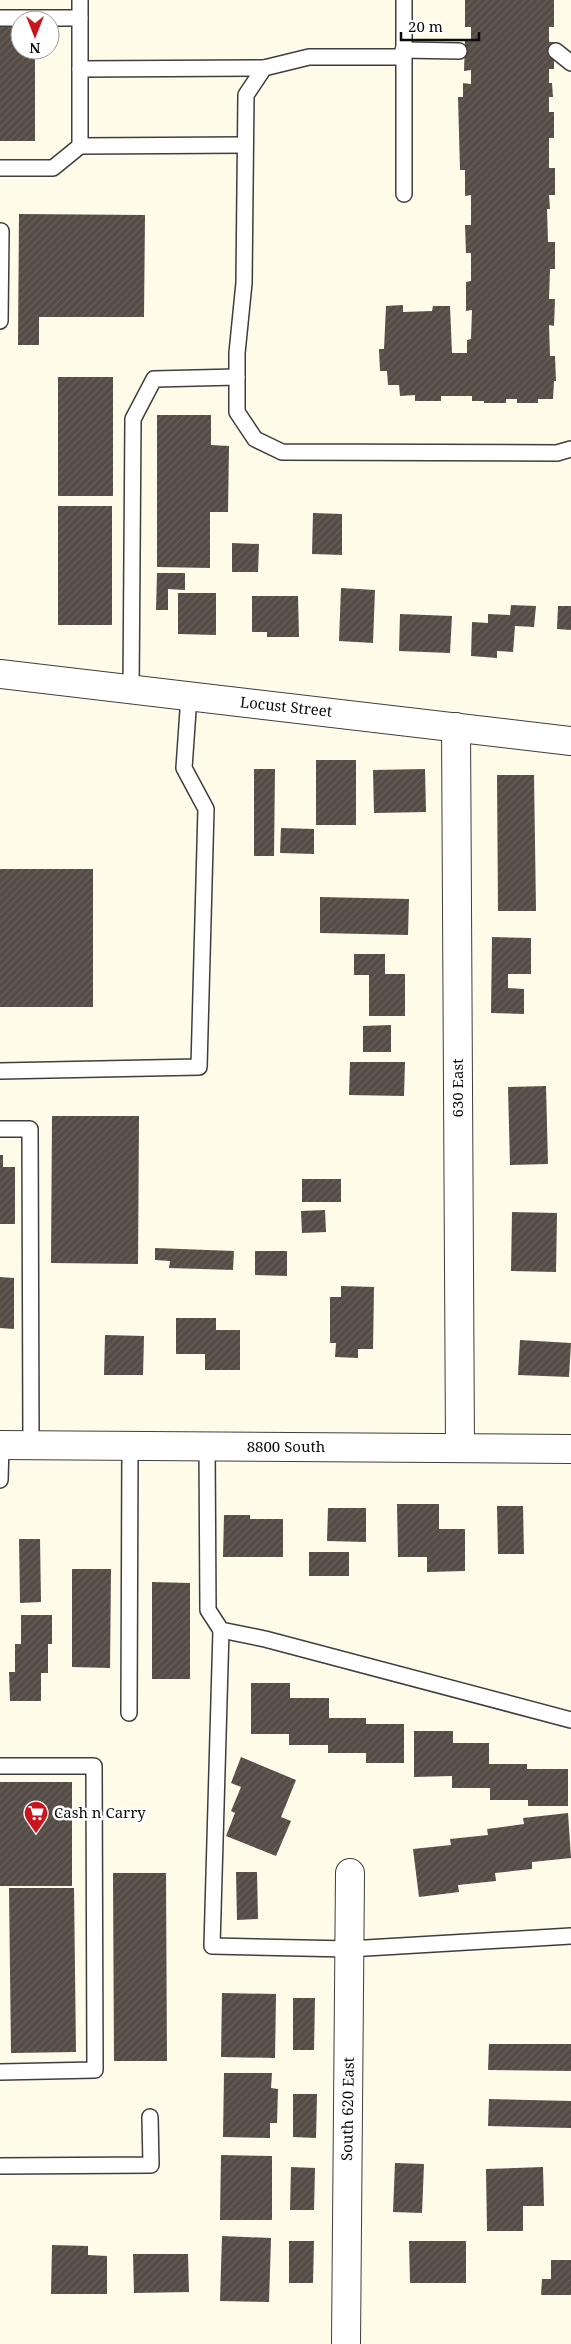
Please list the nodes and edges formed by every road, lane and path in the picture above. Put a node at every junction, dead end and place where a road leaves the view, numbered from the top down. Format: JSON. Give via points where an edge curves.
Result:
{"nodes":[{"id":1,"x":80,"y":0,"type":"edge"},
{"id":2,"x":404,"y":0,"type":"edge"},
{"id":3,"x":0,"y":18,"type":"edge"},
{"id":4,"x":80,"y":18,"type":"junction"},
{"id":5,"x":459,"y":51,"type":"dead end"},
{"id":6,"x":556,"y":51,"type":"dead end"},
{"id":7,"x":404,"y":54,"type":"junction"},
{"id":8,"x":571,"y":63,"type":"edge"},
{"id":9,"x":264,"y":68,"type":"junction"},
{"id":10,"x":80,"y":69,"type":"junction"},
{"id":11,"x":245,"y":145,"type":"junction"},
{"id":12,"x":80,"y":146,"type":"junction"},
{"id":13,"x":0,"y":168,"type":"edge"},
{"id":14,"x":404,"y":194,"type":"dead end"},
{"id":15,"x":1,"y":231,"type":"edge"},
{"id":16,"x":0,"y":321,"type":"edge"},
{"id":17,"x":237,"y":377,"type":"junction"},
{"id":18,"x":571,"y":450,"type":"edge"},
{"id":19,"x":0,"y":674,"type":"edge"},
{"id":20,"x":131,"y":690,"type":"junction"},
{"id":21,"x":189,"y":696,"type":"junction"},
{"id":22,"x":456,"y":727,"type":"junction"},
{"id":23,"x":571,"y":741,"type":"edge"},
{"id":24,"x":0,"y":1071,"type":"edge"},
{"id":25,"x":0,"y":1129,"type":"edge"},
{"id":26,"x":1,"y":1445,"type":"edge"},
{"id":27,"x":32,"y":1445,"type":"junction"},
{"id":28,"x":130,"y":1446,"type":"junction"},
{"id":29,"x":207,"y":1446,"type":"junction"},
{"id":30,"x":460,"y":1448,"type":"junction"},
{"id":31,"x":571,"y":1449,"type":"edge"},
{"id":32,"x":0,"y":1480,"type":"edge"},
{"id":33,"x":221,"y":1630,"type":"junction"},
{"id":34,"x":129,"y":1713,"type":"dead end"},
{"id":35,"x":571,"y":1720,"type":"edge"},
{"id":36,"x":0,"y":1766,"type":"edge"},
{"id":37,"x":350,"y":1873,"type":"dead end"},
{"id":38,"x":571,"y":1936,"type":"edge"},
{"id":39,"x":349,"y":1949,"type":"junction"},
{"id":40,"x":0,"y":2072,"type":"edge"},
{"id":41,"x":150,"y":2117,"type":"dead end"},
{"id":42,"x":0,"y":2166,"type":"edge"},
{"id":43,"x":346,"y":2344,"type":"edge"}],
"edges":[{"from":1,"to":4,"type":"lane"},
{"from":2,"to":7,"type":"lane"},
{"from":3,"to":4,"type":"lane"},
{"from":4,"to":10,"type":"lane"},
{"from":5,"to":7,"type":"lane"},
{"from":6,"to":8,"type":"lane"},
{"from":7,"to":9,"type":"lane","via":[[309,57]]},
{"from":7,"to":14,"type":"lane"},
{"from":9,"to":10,"type":"lane"},
{"from":9,"to":11,"type":"lane","via":[[246,96]]},
{"from":10,"to":12,"type":"lane"},
{"from":11,"to":12,"type":"lane"},
{"from":11,"to":17,"type":"lane","via":[[244,283]]},
{"from":12,"to":13,"type":"lane","via":[[53,168]]},
{"from":15,"to":16,"type":"lane"},
{"from":17,"to":18,"type":"lane","via":[[238,412],[255,439],[282,452],[557,453]]},
{"from":17,"to":20,"type":"lane","via":[[154,379],[133,419]]},
{"from":19,"to":20,"type":"street","name":"Locust Street"},
{"from":20,"to":21,"type":"street","name":"Locust Street"},
{"from":21,"to":22,"type":"street","name":"Locust Street"},
{"from":21,"to":24,"type":"lane","via":[[184,768],[206,810],[199,1067]]},
{"from":22,"to":23,"type":"street","name":"Locust Street"},
{"from":22,"to":30,"type":"street","name":"630 East"},
{"from":25,"to":27,"type":"lane","via":[[30,1130]]},
{"from":26,"to":27,"type":"street","name":"8800 South"},
{"from":26,"to":32,"type":"lane"},
{"from":27,"to":28,"type":"street","name":"8800 South"},
{"from":28,"to":29,"type":"street","name":"8800 South"},
{"from":28,"to":34,"type":"lane"},
{"from":29,"to":30,"type":"street","name":"8800 South"},
{"from":29,"to":33,"type":"lane","via":[[208,1610]]},
{"from":30,"to":31,"type":"street","name":"8800 South"},
{"from":33,"to":35,"type":"lane"},
{"from":33,"to":39,"type":"lane","via":[[212,1946]]},
{"from":36,"to":40,"type":"lane","via":[[94,1766],[95,2051],[95,2070]]},
{"from":37,"to":39,"type":"street","name":"South 620 East"},
{"from":38,"to":39,"type":"lane"},
{"from":39,"to":43,"type":"street","name":"South 620 East"},
{"from":41,"to":42,"type":"lane","via":[[151,2165]]}]}
